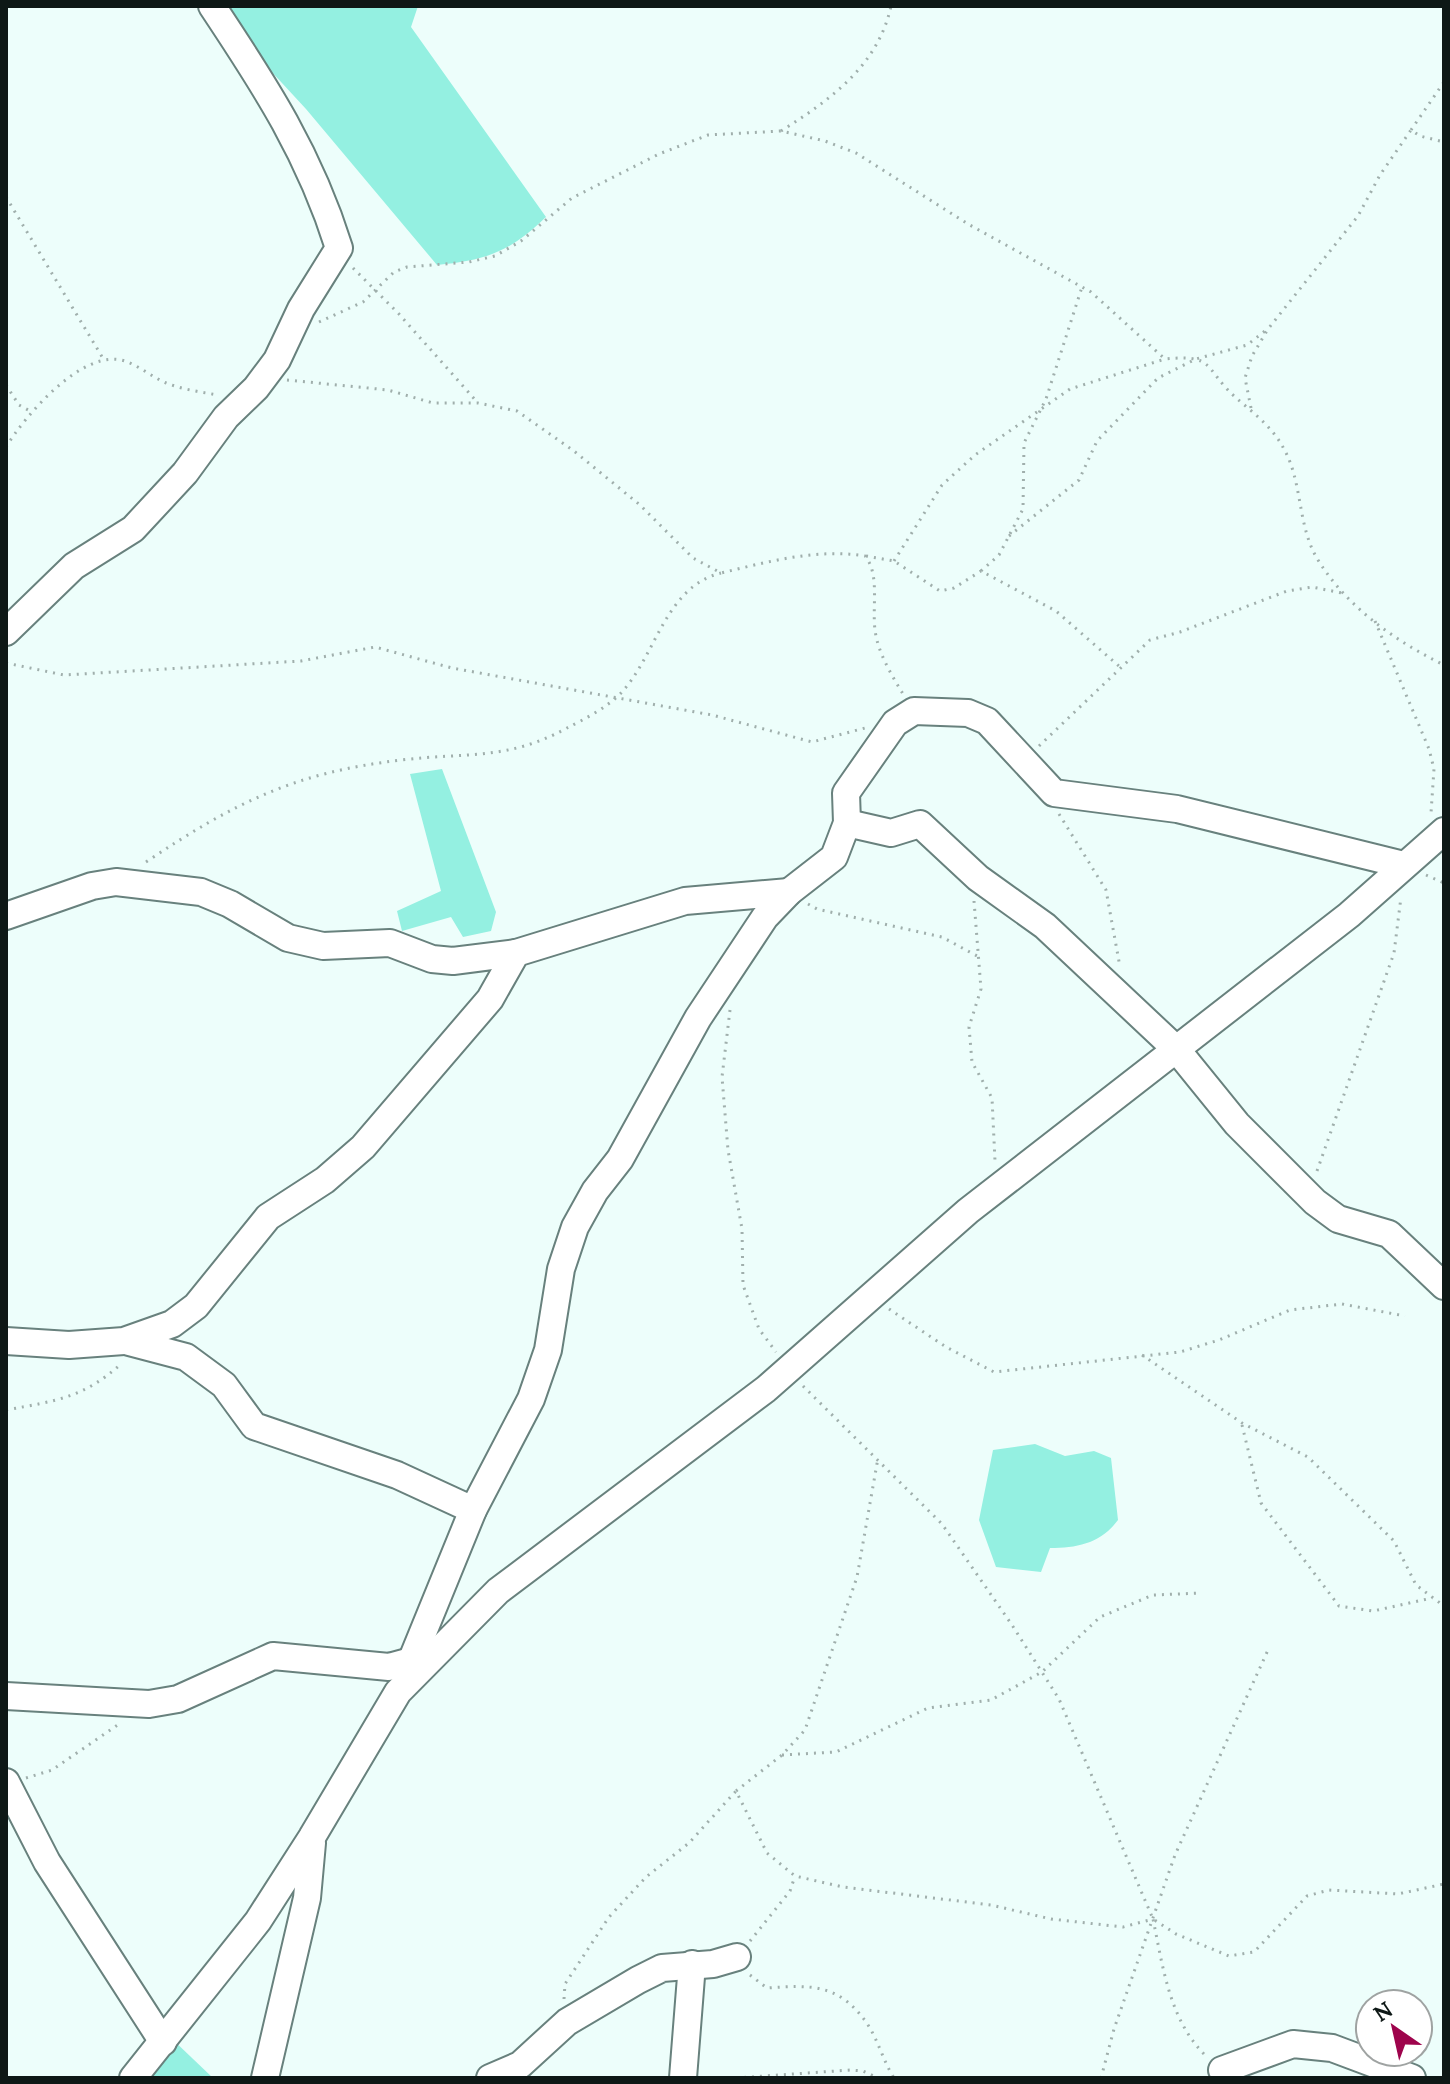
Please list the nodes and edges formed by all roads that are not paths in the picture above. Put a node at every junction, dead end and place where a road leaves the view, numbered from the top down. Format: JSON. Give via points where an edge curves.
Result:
{"nodes":[{"id":1,"x":212,"y":6,"type":"edge"},
{"id":2,"x":6,"y":632,"type":"edge"},
{"id":3,"x":847,"y":823,"type":"junction"},
{"id":4,"x":1444,"y":831,"type":"edge"},
{"id":5,"x":1404,"y":865,"type":"junction"},
{"id":6,"x":789,"y":892,"type":"junction"},
{"id":7,"x":6,"y":916,"type":"edge"},
{"id":8,"x":516,"y":953,"type":"junction"},
{"id":9,"x":1177,"y":1050,"type":"junction"},
{"id":10,"x":1444,"y":1286,"type":"edge"},
{"id":11,"x":6,"y":1341,"type":"edge"},
{"id":12,"x":134,"y":1343,"type":"junction"},
{"id":13,"x":473,"y":1510,"type":"junction"},
{"id":14,"x":439,"y":1650,"type":"junction"},
{"id":15,"x":411,"y":1663,"type":"junction"},
{"id":16,"x":398,"y":1692,"type":"junction"},
{"id":17,"x":6,"y":1696,"type":"edge"},
{"id":18,"x":7,"y":1784,"type":"edge"},
{"id":19,"x":312,"y":1837,"type":"junction"},
{"id":20,"x":737,"y":1957,"type":"road end"},
{"id":21,"x":692,"y":1964,"type":"junction"},
{"id":22,"x":163,"y":2042,"type":"junction"},
{"id":23,"x":1222,"y":2070,"type":"road end"},
{"id":24,"x":133,"y":2078,"type":"edge"},
{"id":25,"x":265,"y":2078,"type":"edge"},
{"id":26,"x":490,"y":2078,"type":"edge"},
{"id":27,"x":683,"y":2078,"type":"edge"},
{"id":28,"x":1412,"y":2078,"type":"edge"}],
"edges":[{"from":1,"to":2,"type":"street","via":[[308,161],[339,248],[277,360],[185,473],[133,529],[74,566]]},
{"from":3,"to":5,"type":"street","via":[[846,793],[884,734],[914,711],[968,713],[987,721],[1054,793],[1177,809]]},
{"from":3,"to":6,"type":"street","via":[[834,857]]},
{"from":3,"to":9,"type":"street","via":[[891,833],[920,824],[971,872],[1045,926]]},
{"from":4,"to":5,"type":"street"},
{"from":5,"to":9,"type":"street","via":[[1349,915]]},
{"from":6,"to":8,"type":"street","via":[[685,901]]},
{"from":6,"to":13,"type":"street","via":[[765,917],[698,1018],[620,1159],[575,1227],[561,1269],[548,1350],[531,1399]]},
{"from":7,"to":8,"type":"street","via":[[116,882],[201,892],[288,938],[323,946],[390,943],[453,961]]},
{"from":8,"to":12,"type":"street","via":[[490,999],[363,1147],[325,1180],[268,1217],[196,1306]]},
{"from":9,"to":10,"type":"street","via":[[1237,1124],[1308,1194],[1338,1219],[1389,1234]]},
{"from":9,"to":14,"type":"street","via":[[996,1189],[790,1369],[498,1591]]},
{"from":11,"to":12,"type":"street"},
{"from":12,"to":13,"type":"street","via":[[186,1357],[224,1385],[254,1426],[397,1475]]},
{"from":13,"to":15,"type":"street"},
{"from":14,"to":15,"type":"street"},
{"from":14,"to":16,"type":"street"},
{"from":15,"to":16,"type":"street"},
{"from":15,"to":17,"type":"street","via":[[347,1665],[273,1656],[178,1699],[149,1704]]},
{"from":16,"to":19,"type":"street"},
{"from":18,"to":22,"type":"street","via":[[47,1862]]},
{"from":19,"to":22,"type":"street","via":[[258,1921]]},
{"from":19,"to":25,"type":"street","via":[[307,1898]]},
{"from":20,"to":21,"type":"street"},
{"from":21,"to":26,"type":"street","via":[[662,1968],[567,2022],[520,2065]]},
{"from":21,"to":27,"type":"street"},
{"from":22,"to":24,"type":"street"},
{"from":23,"to":28,"type":"street","via":[[1293,2044],[1332,2048]]}]}
